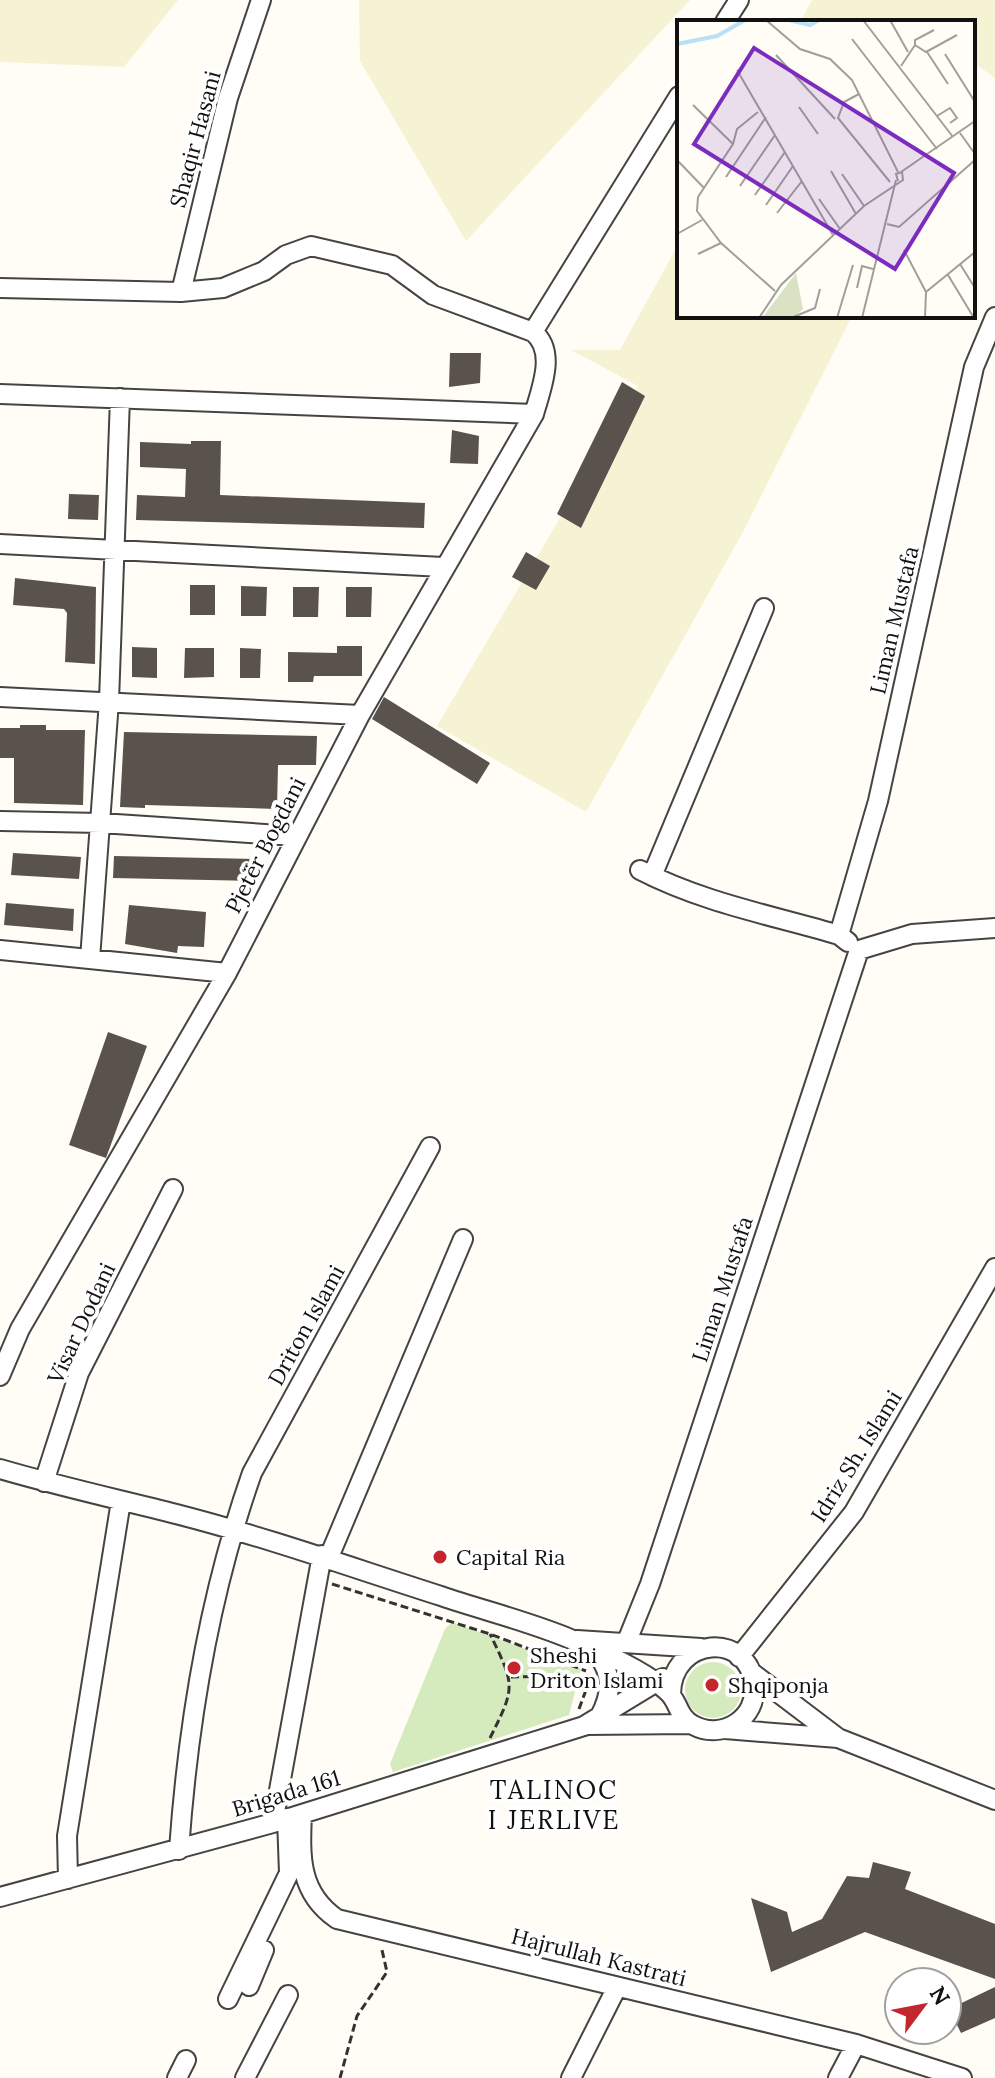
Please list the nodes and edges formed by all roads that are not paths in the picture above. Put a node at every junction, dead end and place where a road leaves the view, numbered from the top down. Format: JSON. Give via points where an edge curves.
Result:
{"nodes":[{"id":1,"x":261,"y":0,"type":"edge"},
{"id":2,"x":739,"y":0,"type":"edge"},
{"id":3,"x":726,"y":20,"type":"edge"},
{"id":4,"x":677,"y":99,"type":"edge"},
{"id":5,"x":0,"y":288,"type":"edge"},
{"id":6,"x":181,"y":292,"type":"junction"},
{"id":7,"x":995,"y":317,"type":"edge"},
{"id":8,"x":533,"y":332,"type":"junction"},
{"id":9,"x":0,"y":394,"type":"edge"},
{"id":10,"x":120,"y":398,"type":"junction"},
{"id":11,"x":534,"y":414,"type":"junction"},
{"id":12,"x":0,"y":544,"type":"edge"},
{"id":13,"x":113,"y":549,"type":"junction"},
{"id":14,"x":443,"y":567,"type":"junction"},
{"id":15,"x":764,"y":608,"type":"dead end"},
{"id":16,"x":0,"y":697,"type":"edge"},
{"id":17,"x":109,"y":701,"type":"junction"},
{"id":18,"x":360,"y":715,"type":"junction"},
{"id":19,"x":0,"y":821,"type":"edge"},
{"id":20,"x":101,"y":823,"type":"junction"},
{"id":21,"x":295,"y":836,"type":"junction"},
{"id":22,"x":995,"y":928,"type":"edge"},
{"id":23,"x":839,"y":935,"type":"junction"},
{"id":24,"x":0,"y":950,"type":"edge"},
{"id":25,"x":859,"y":950,"type":"junction"},
{"id":26,"x":90,"y":959,"type":"junction"},
{"id":27,"x":227,"y":973,"type":"junction"},
{"id":28,"x":430,"y":1147,"type":"dead end"},
{"id":29,"x":173,"y":1189,"type":"dead end"},
{"id":30,"x":463,"y":1239,"type":"dead end"},
{"id":31,"x":995,"y":1268,"type":"edge"},
{"id":32,"x":0,"y":1376,"type":"edge"},
{"id":33,"x":0,"y":1469,"type":"edge"},
{"id":34,"x":44,"y":1482,"type":"junction"},
{"id":35,"x":121,"y":1501,"type":"junction"},
{"id":36,"x":232,"y":1530,"type":"junction"},
{"id":37,"x":326,"y":1556,"type":"junction"},
{"id":38,"x":574,"y":1640,"type":"junction"},
{"id":39,"x":627,"y":1641,"type":"junction"},
{"id":40,"x":701,"y":1648,"type":"junction"},
{"id":41,"x":595,"y":1651,"type":"junction"},
{"id":42,"x":745,"y":1664,"type":"junction"},
{"id":43,"x":663,"y":1689,"type":"junction"},
{"id":44,"x":592,"y":1721,"type":"junction"},
{"id":45,"x":690,"y":1724,"type":"junction"},
{"id":46,"x":724,"y":1729,"type":"junction"},
{"id":47,"x":838,"y":1738,"type":"junction"},
{"id":48,"x":995,"y":1800,"type":"edge"},
{"id":49,"x":287,"y":1818,"type":"junction"},
{"id":50,"x":179,"y":1850,"type":"junction"},
{"id":51,"x":289,"y":1873,"type":"junction"},
{"id":52,"x":68,"y":1879,"type":"junction"},
{"id":53,"x":0,"y":1897,"type":"edge"},
{"id":54,"x":249,"y":1986,"type":"dead end"},
{"id":55,"x":617,"y":1987,"type":"junction"},
{"id":56,"x":288,"y":1995,"type":"dead end"},
{"id":57,"x":228,"y":1999,"type":"dead end"},
{"id":58,"x":856,"y":2044,"type":"junction"},
{"id":59,"x":186,"y":2060,"type":"dead end"},
{"id":60,"x":177,"y":2078,"type":"edge"},
{"id":61,"x":245,"y":2078,"type":"edge"},
{"id":62,"x":571,"y":2078,"type":"edge"},
{"id":63,"x":838,"y":2078,"type":"edge"},
{"id":64,"x":962,"y":2078,"type":"edge"}],
"edges":[{"from":1,"to":6,"type":"street","name":"Shaqir Hasani","via":[[228,98]]},
{"from":2,"to":3,"type":"street"},
{"from":4,"to":8,"type":"street"},
{"from":5,"to":6,"type":"street"},
{"from":6,"to":8,"type":"street","via":[[223,288],[311,246],[392,265],[433,295]]},
{"from":7,"to":23,"type":"street","name":"Liman Mustafa","via":[[974,367],[878,801]]},
{"from":8,"to":11,"type":"street","name":"Pjetër Bogdani","via":[[541,338],[546,359]]},
{"from":9,"to":10,"type":"street"},
{"from":10,"to":11,"type":"street"},
{"from":10,"to":13,"type":"street"},
{"from":11,"to":14,"type":"street","name":"Pjetër Bogdani"},
{"from":12,"to":13,"type":"street"},
{"from":13,"to":14,"type":"street"},
{"from":13,"to":17,"type":"street"},
{"from":14,"to":18,"type":"street","name":"Pjetër Bogdani"},
{"from":15,"to":23,"type":"street","via":[[646,873],[693,896]]},
{"from":16,"to":17,"type":"street"},
{"from":17,"to":18,"type":"street"},
{"from":17,"to":20,"type":"street"},
{"from":18,"to":21,"type":"street","name":"Pjetër Bogdani"},
{"from":19,"to":20,"type":"street"},
{"from":20,"to":21,"type":"street"},
{"from":20,"to":26,"type":"street"},
{"from":21,"to":27,"type":"street","name":"Pjetër Bogdani"},
{"from":22,"to":25,"type":"street","via":[[912,934]]},
{"from":23,"to":25,"type":"street"},
{"from":24,"to":26,"type":"street"},
{"from":25,"to":39,"type":"street","name":"Liman Mustafa"},
{"from":26,"to":27,"type":"street"},
{"from":27,"to":32,"type":"street","name":"Pjetër Bogdani","via":[[20,1329]]},
{"from":28,"to":36,"type":"street","name":"Driton Islami","via":[[252,1473]]},
{"from":29,"to":34,"type":"street","name":"Visar Dodani","via":[[79,1373]]},
{"from":30,"to":37,"type":"street"},
{"from":31,"to":42,"type":"street","name":"Idriz Sh. Islami","via":[[854,1512]]},
{"from":33,"to":34,"type":"street"},
{"from":34,"to":35,"type":"street"},
{"from":35,"to":36,"type":"street"},
{"from":35,"to":52,"type":"street","via":[[67,1836]]},
{"from":36,"to":37,"type":"street"},
{"from":36,"to":50,"type":"street","name":"Driton Islami","via":[[195,1697]]},
{"from":37,"to":38,"type":"street"},
{"from":37,"to":49,"type":"street"},
{"from":38,"to":39,"type":"street"},
{"from":38,"to":41,"type":"street"},
{"from":39,"to":40,"type":"street"},
{"from":40,"to":42,"type":"street","via":[[725,1649]]},
{"from":40,"to":43,"type":"street","via":[[681,1661]]},
{"from":41,"to":43,"type":"street"},
{"from":41,"to":44,"type":"street","via":[[611,1679],[608,1701]]},
{"from":42,"to":46,"type":"street","via":[[754,1695],[751,1707]]},
{"from":42,"to":47,"type":"street"},
{"from":43,"to":44,"type":"street","name":"Brigada 161"},
{"from":43,"to":45,"type":"street"},
{"from":44,"to":45,"type":"street","name":"Brigada 161"},
{"from":44,"to":49,"type":"street","name":"Brigada 161"},
{"from":45,"to":46,"type":"street"},
{"from":46,"to":47,"type":"street"},
{"from":47,"to":48,"type":"street"},
{"from":49,"to":50,"type":"street","name":"Brigada 161"},
{"from":49,"to":51,"type":"street"},
{"from":49,"to":55,"type":"street","name":"Hajrullah Kastrati","via":[[306,1884],[319,1907],[337,1919]]},
{"from":50,"to":52,"type":"street","name":"Brigada 161"},
{"from":51,"to":54,"type":"street","via":[[289,1895]]},
{"from":51,"to":57,"type":"street"},
{"from":52,"to":53,"type":"street","name":"Brigada 161"},
{"from":55,"to":58,"type":"street","name":"Hajrullah Kastrati"},
{"from":55,"to":62,"type":"street"},
{"from":56,"to":61,"type":"street"},
{"from":58,"to":63,"type":"street"},
{"from":58,"to":64,"type":"street","name":"Hajrullah Kastrati"},
{"from":59,"to":60,"type":"street"}]}
